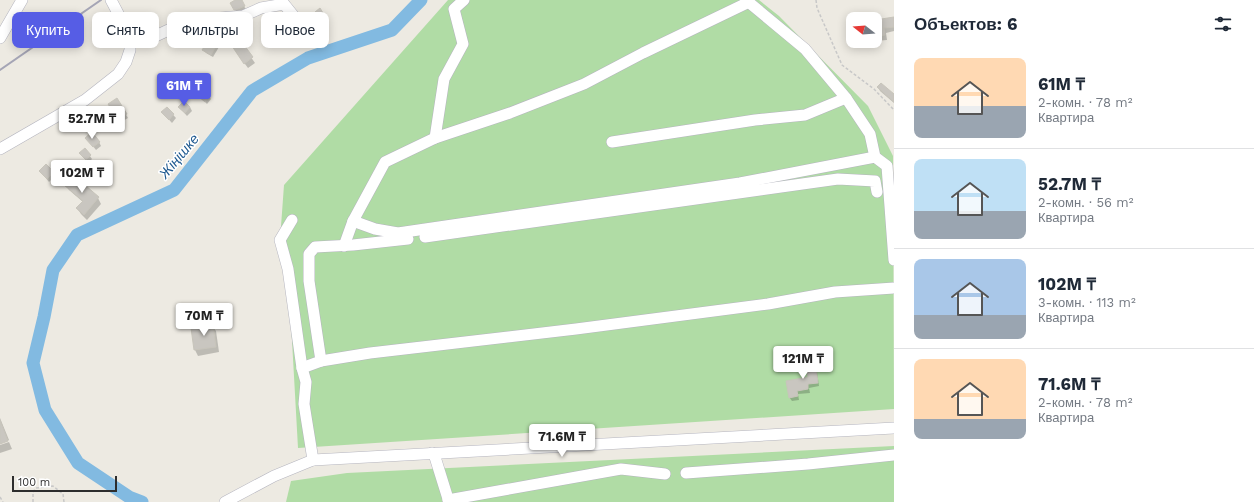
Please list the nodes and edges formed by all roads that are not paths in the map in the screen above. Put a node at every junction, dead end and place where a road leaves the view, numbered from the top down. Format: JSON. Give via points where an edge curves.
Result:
{"nodes":[{"id":1,"x":22,"y":0,"type":"edge"},
{"id":2,"x":111,"y":0,"type":"edge"},
{"id":3,"x":464,"y":0,"type":"edge"},
{"id":4,"x":748,"y":1,"type":"edge"},
{"id":5,"x":118,"y":12,"type":"edge"},
{"id":6,"x":290,"y":12,"type":"edge"},
{"id":7,"x":159,"y":34,"type":"edge"},
{"id":8,"x":0,"y":38,"type":"edge"},
{"id":9,"x":130,"y":48,"type":"edge"},
{"id":10,"x":846,"y":98,"type":"junction"},
{"id":11,"x":435,"y":138,"type":"junction"},
{"id":12,"x":612,"y":142,"type":"dead end"},
{"id":13,"x":0,"y":149,"type":"edge"},
{"id":14,"x":875,"y":157,"type":"junction"},
{"id":15,"x":891,"y":166,"type":"edge"},
{"id":16,"x":877,"y":192,"type":"dead end"},
{"id":17,"x":292,"y":220,"type":"dead end"},
{"id":18,"x":353,"y":221,"type":"junction"},
{"id":19,"x":344,"y":246,"type":"junction"},
{"id":20,"x":894,"y":260,"type":"edge"},
{"id":21,"x":894,"y":288,"type":"edge"},
{"id":22,"x":321,"y":361,"type":"junction"},
{"id":23,"x":302,"y":368,"type":"junction"},
{"id":24,"x":894,"y":428,"type":"edge"},
{"id":25,"x":432,"y":453,"type":"junction"},
{"id":26,"x":894,"y":456,"type":"edge"},
{"id":27,"x":313,"y":460,"type":"junction"},
{"id":28,"x":686,"y":473,"type":"dead end"},
{"id":29,"x":665,"y":474,"type":"dead end"},
{"id":30,"x":235,"y":499,"type":"edge"},
{"id":31,"x":448,"y":501,"type":"edge"}],
"edges":[{"from":1,"to":8,"type":"street"},
{"from":2,"to":5,"type":"street"},
{"from":3,"to":11,"type":"street","via":[[454,9],[463,44],[444,79]]},
{"from":4,"to":10,"type":"street","via":[[805,49]]},
{"from":4,"to":11,"type":"street","via":[[584,84],[510,113]]},
{"from":6,"to":7,"type":"street","via":[[284,4],[261,8],[243,16],[208,19],[177,26]]},
{"from":9,"to":13,"type":"street","via":[[126,62],[118,74],[107,83],[85,100]]},
{"from":10,"to":12,"type":"street","via":[[806,115],[755,120]]},
{"from":10,"to":14,"type":"street","via":[[870,134]]},
{"from":11,"to":18,"type":"street","via":[[384,162]]},
{"from":14,"to":15,"type":"street"},
{"from":14,"to":18,"type":"street","via":[[740,183],[398,233],[375,229]]},
{"from":15,"to":20,"type":"street"},
{"from":16,"to":19,"type":"street","via":[[875,181],[838,179],[449,234]]},
{"from":17,"to":23,"type":"street","via":[[280,240],[288,269]]},
{"from":18,"to":19,"type":"street"},
{"from":19,"to":22,"type":"street","via":[[315,247],[309,254],[309,281]]},
{"from":21,"to":22,"type":"street","via":[[835,292],[761,305]]},
{"from":22,"to":23,"type":"street"},
{"from":23,"to":27,"type":"street","via":[[306,382],[304,404]]},
{"from":24,"to":25,"type":"street"},
{"from":25,"to":27,"type":"street"},
{"from":25,"to":31,"type":"street"},
{"from":26,"to":28,"type":"street"},
{"from":27,"to":30,"type":"street","via":[[274,476]]},
{"from":29,"to":31,"type":"street","via":[[621,469]]}]}
